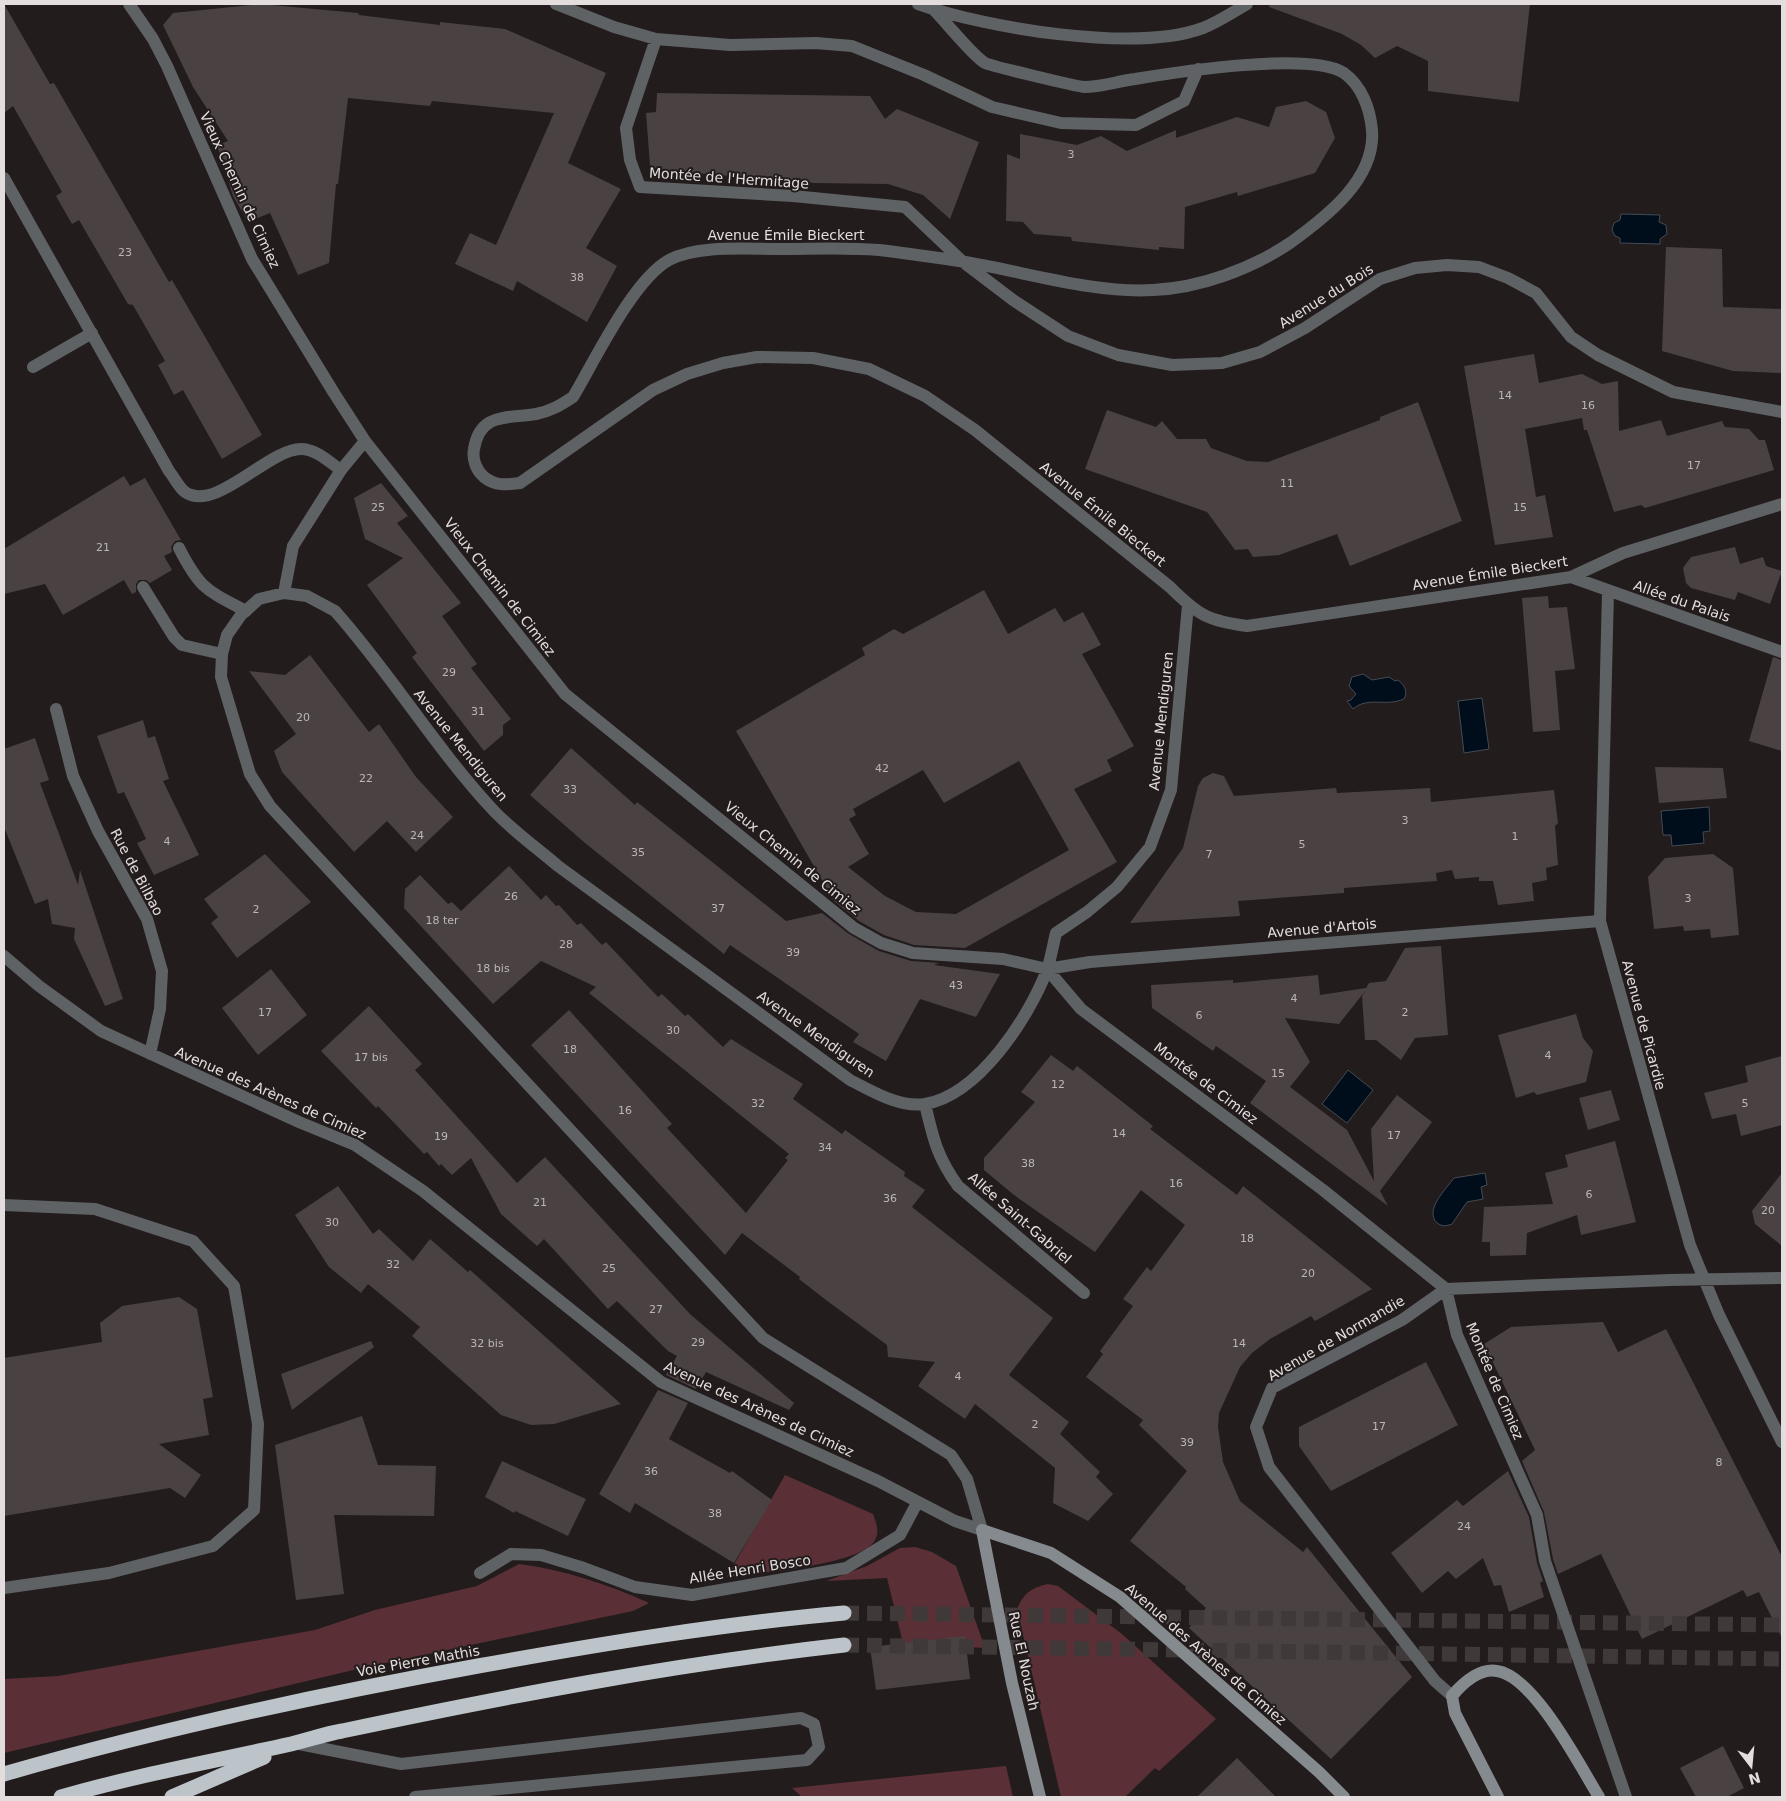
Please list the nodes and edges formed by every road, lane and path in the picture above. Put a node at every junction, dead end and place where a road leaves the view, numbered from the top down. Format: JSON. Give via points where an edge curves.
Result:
{"nodes":[{"id":1,"x":128,"y":4,"type":"edge"},
{"id":2,"x":556,"y":4,"type":"edge"},
{"id":3,"x":918,"y":4,"type":"edge"},
{"id":4,"x":1247,"y":4,"type":"edge"},
{"id":5,"x":934,"y":10,"type":"junction"},
{"id":6,"x":656,"y":39,"type":"junction"},
{"id":7,"x":1198,"y":69,"type":"junction"},
{"id":8,"x":4,"y":178,"type":"edge"},
{"id":9,"x":963,"y":262,"type":"junction"},
{"id":10,"x":92,"y":334,"type":"junction"},
{"id":11,"x":33,"y":367,"type":"dead end"},
{"id":12,"x":1782,"y":412,"type":"edge"},
{"id":13,"x":365,"y":441,"type":"junction"},
{"id":14,"x":341,"y":470,"type":"junction"},
{"id":15,"x":1782,"y":504,"type":"edge"},
{"id":16,"x":179,"y":548,"type":"dead end"},
{"id":17,"x":1571,"y":577,"type":"junction"},
{"id":18,"x":144,"y":587,"type":"dead end"},
{"id":19,"x":1608,"y":591,"type":"junction"},
{"id":20,"x":284,"y":594,"type":"junction"},
{"id":21,"x":1188,"y":605,"type":"junction"},
{"id":22,"x":246,"y":611,"type":"junction"},
{"id":23,"x":1782,"y":652,"type":"edge"},
{"id":24,"x":222,"y":654,"type":"junction"},
{"id":25,"x":56,"y":709,"type":"dead end"},
{"id":26,"x":1600,"y":921,"type":"junction"},
{"id":27,"x":4,"y":956,"type":"edge"},
{"id":28,"x":1047,"y":969,"type":"junction"},
{"id":29,"x":150,"y":1054,"type":"junction"},
{"id":30,"x":925,"y":1104,"type":"junction"},
{"id":31,"x":4,"y":1205,"type":"edge"},
{"id":32,"x":1782,"y":1278,"type":"edge"},
{"id":33,"x":1704,"y":1280,"type":"junction"},
{"id":34,"x":1446,"y":1289,"type":"junction"},
{"id":35,"x":1084,"y":1294,"type":"dead end"},
{"id":36,"x":1782,"y":1442,"type":"edge"},
{"id":37,"x":917,"y":1503,"type":"junction"},
{"id":38,"x":982,"y":1530,"type":"junction"},
{"id":39,"x":480,"y":1573,"type":"dead end"},
{"id":40,"x":4,"y":1588,"type":"edge"},
{"id":41,"x":844,"y":1613,"type":"tunnel mouth"},
{"id":42,"x":844,"y":1645,"type":"tunnel mouth"},
{"id":43,"x":1452,"y":1696,"type":"junction"},
{"id":44,"x":294,"y":1743,"type":"junction"},
{"id":45,"x":4,"y":1774,"type":"edge"},
{"id":46,"x":61,"y":1797,"type":"edge"},
{"id":47,"x":172,"y":1797,"type":"edge"},
{"id":48,"x":415,"y":1797,"type":"edge"},
{"id":49,"x":1040,"y":1797,"type":"edge"},
{"id":50,"x":1344,"y":1797,"type":"edge"},
{"id":51,"x":1498,"y":1797,"type":"edge"},
{"id":52,"x":1599,"y":1797,"type":"edge"},
{"id":53,"x":1626,"y":1797,"type":"edge"}],
"edges":[{"from":1,"to":13,"type":"street","name":"Vieux Chemin de Cimiez","via":[[153,39],[167,66],[252,259]]},
{"from":2,"to":6,"type":"street","via":[[614,27]]},
{"from":3,"to":5,"type":"street"},
{"from":4,"to":5,"type":"street","via":[[1192,31],[1096,38],[999,24]]},
{"from":5,"to":7,"type":"street","name":"Avenue Émile Bieckert","via":[[985,63],[1084,86]]},
{"from":6,"to":7,"type":"street","via":[[730,45],[816,43],[852,46],[992,107],[1061,123],[1136,125],[1184,101]]},
{"from":6,"to":9,"type":"street","name":"Montée de l'Hermitage","via":[[626,128],[630,160],[640,187],[793,196],[905,207]]},
{"from":7,"to":9,"type":"street","name":"Avenue Émile Bieckert","via":[[1285,63],[1324,65],[1346,75],[1369,107],[1372,133],[1369,160],[1352,188],[1332,210],[1280,249],[1244,267],[1180,288],[1152,291],[1106,288]]},
{"from":8,"to":10,"type":"street"},
{"from":9,"to":12,"type":"street","name":"Avenue du Bois","via":[[1068,336],[1118,355],[1172,365],[1222,363],[1260,352],[1380,279],[1415,268],[1479,267],[1536,293],[1572,336],[1598,355],[1657,385],[1673,392]]},
{"from":9,"to":21,"type":"street","name":"Avenue Émile Bieckert","via":[[876,250],[732,249],[700,251],[670,259],[646,277],[573,397],[557,408],[490,421],[479,431],[475,442],[476,467],[490,482],[504,485],[520,483],[653,390],[687,374],[757,357],[813,358],[869,369],[925,396],[983,436]]},
{"from":10,"to":11,"type":"street"},
{"from":10,"to":14,"type":"street","via":[[169,471],[185,492],[212,496],[285,453],[300,449],[312,451]]},
{"from":13,"to":14,"type":"street"},
{"from":13,"to":28,"type":"street","name":"Vieux Chemin de Cimiez","via":[[565,694],[854,928],[881,943],[913,954],[1003,959]]},
{"from":14,"to":20,"type":"street","via":[[292,546]]},
{"from":15,"to":17,"type":"street","name":"Avenue Émile Bieckert","via":[[1622,553]]},
{"from":16,"to":22,"type":"street","via":[[193,575],[206,590]]},
{"from":17,"to":19,"type":"street","name":"Allée du Palais"},
{"from":17,"to":21,"type":"street","name":"Avenue Émile Bieckert","via":[[1247,626],[1216,622]]},
{"from":18,"to":24,"type":"street","via":[[182,645]]},
{"from":19,"to":23,"type":"street","name":"Allée du Palais"},
{"from":19,"to":26,"type":"street","name":"Avenue de Picardie"},
{"from":20,"to":22,"type":"street","name":"Avenue Mendiguren","via":[[258,599]]},
{"from":20,"to":30,"type":"street","name":"Avenue Mendiguren","via":[[307,596],[335,611],[467,781],[496,812],[558,866],[850,1080],[889,1100]]},
{"from":21,"to":28,"type":"street","name":"Avenue Mendiguren","via":[[1171,790],[1150,847],[1117,887],[1056,933]]},
{"from":22,"to":24,"type":"street","name":"Avenue Mendiguren","via":[[227,635]]},
{"from":24,"to":38,"type":"street","name":"Avenue Mendiguren","via":[[222,677],[250,774],[270,806],[763,1338],[951,1455],[967,1479]]},
{"from":25,"to":29,"type":"street","name":"Rue de Bilbao","via":[[73,776],[98,831],[148,919],[162,971],[160,1009]]},
{"from":26,"to":28,"type":"street","name":"Avenue d'Artois","via":[[1100,961]]},
{"from":26,"to":33,"type":"street","name":"Avenue de Picardie","via":[[1690,1245]]},
{"from":27,"to":29,"type":"street","name":"Avenue des Arènes de Cimiez","via":[[101,1031]]},
{"from":28,"to":30,"type":"street","name":"Avenue Mendiguren","via":[[1030,1007],[1000,1051],[979,1074],[951,1094]]},
{"from":28,"to":34,"type":"street","name":"Montée de Cimiez","via":[[1081,1009],[1323,1190]]},
{"from":29,"to":37,"type":"street","name":"Avenue des Arènes de Cimiez","via":[[355,1145],[423,1191],[661,1382],[878,1481]]},
{"from":30,"to":35,"type":"street","name":"Allée Saint-Gabriel","via":[[943,1166],[958,1186]]},
{"from":31,"to":40,"type":"street","via":[[95,1209],[193,1241],[234,1286],[258,1424],[254,1510],[213,1546],[109,1573]]},
{"from":32,"to":33,"type":"street"},
{"from":33,"to":34,"type":"street"},
{"from":33,"to":36,"type":"street","name":"Avenue de Picardie"},
{"from":34,"to":43,"type":"street","name":"Avenue de Normandie","via":[[1402,1320],[1272,1388],[1256,1427],[1269,1467],[1435,1681]]},
{"from":34,"to":53,"type":"street","name":"Montée de Cimiez","via":[[1456,1335],[1537,1515],[1544,1561]]},
{"from":37,"to":38,"type":"street","name":"Avenue des Arènes de Cimiez"},
{"from":37,"to":39,"type":"street","name":"Allée Henri Bosco","via":[[900,1535],[846,1568],[692,1595],[635,1587],[541,1555],[511,1554]]},
{"from":38,"to":49,"type":"street","name":"Rue El Nouzah","via":[[1012,1682]]},
{"from":38,"to":50,"type":"street","name":"Avenue des Arènes de Cimiez","via":[[1051,1554],[1120,1597]]},
{"from":41,"to":45,"type":"highway","name":"Voie Pierre Mathis","via":[[759,1620],[628,1639],[334,1692],[90,1749]]},
{"from":42,"to":44,"type":"highway","via":[[760,1654],[635,1674],[340,1731]]},
{"from":43,"to":51,"type":"street","via":[[1455,1713]]},
{"from":43,"to":52,"type":"street","via":[[1462,1683],[1477,1674],[1496,1670],[1513,1676],[1538,1702]]},
{"from":44,"to":46,"type":"highway"},
{"from":44,"to":47,"type":"highway"},
{"from":44,"to":48,"type":"street","via":[[401,1764],[801,1718],[814,1724],[819,1747],[807,1760]]}]}
